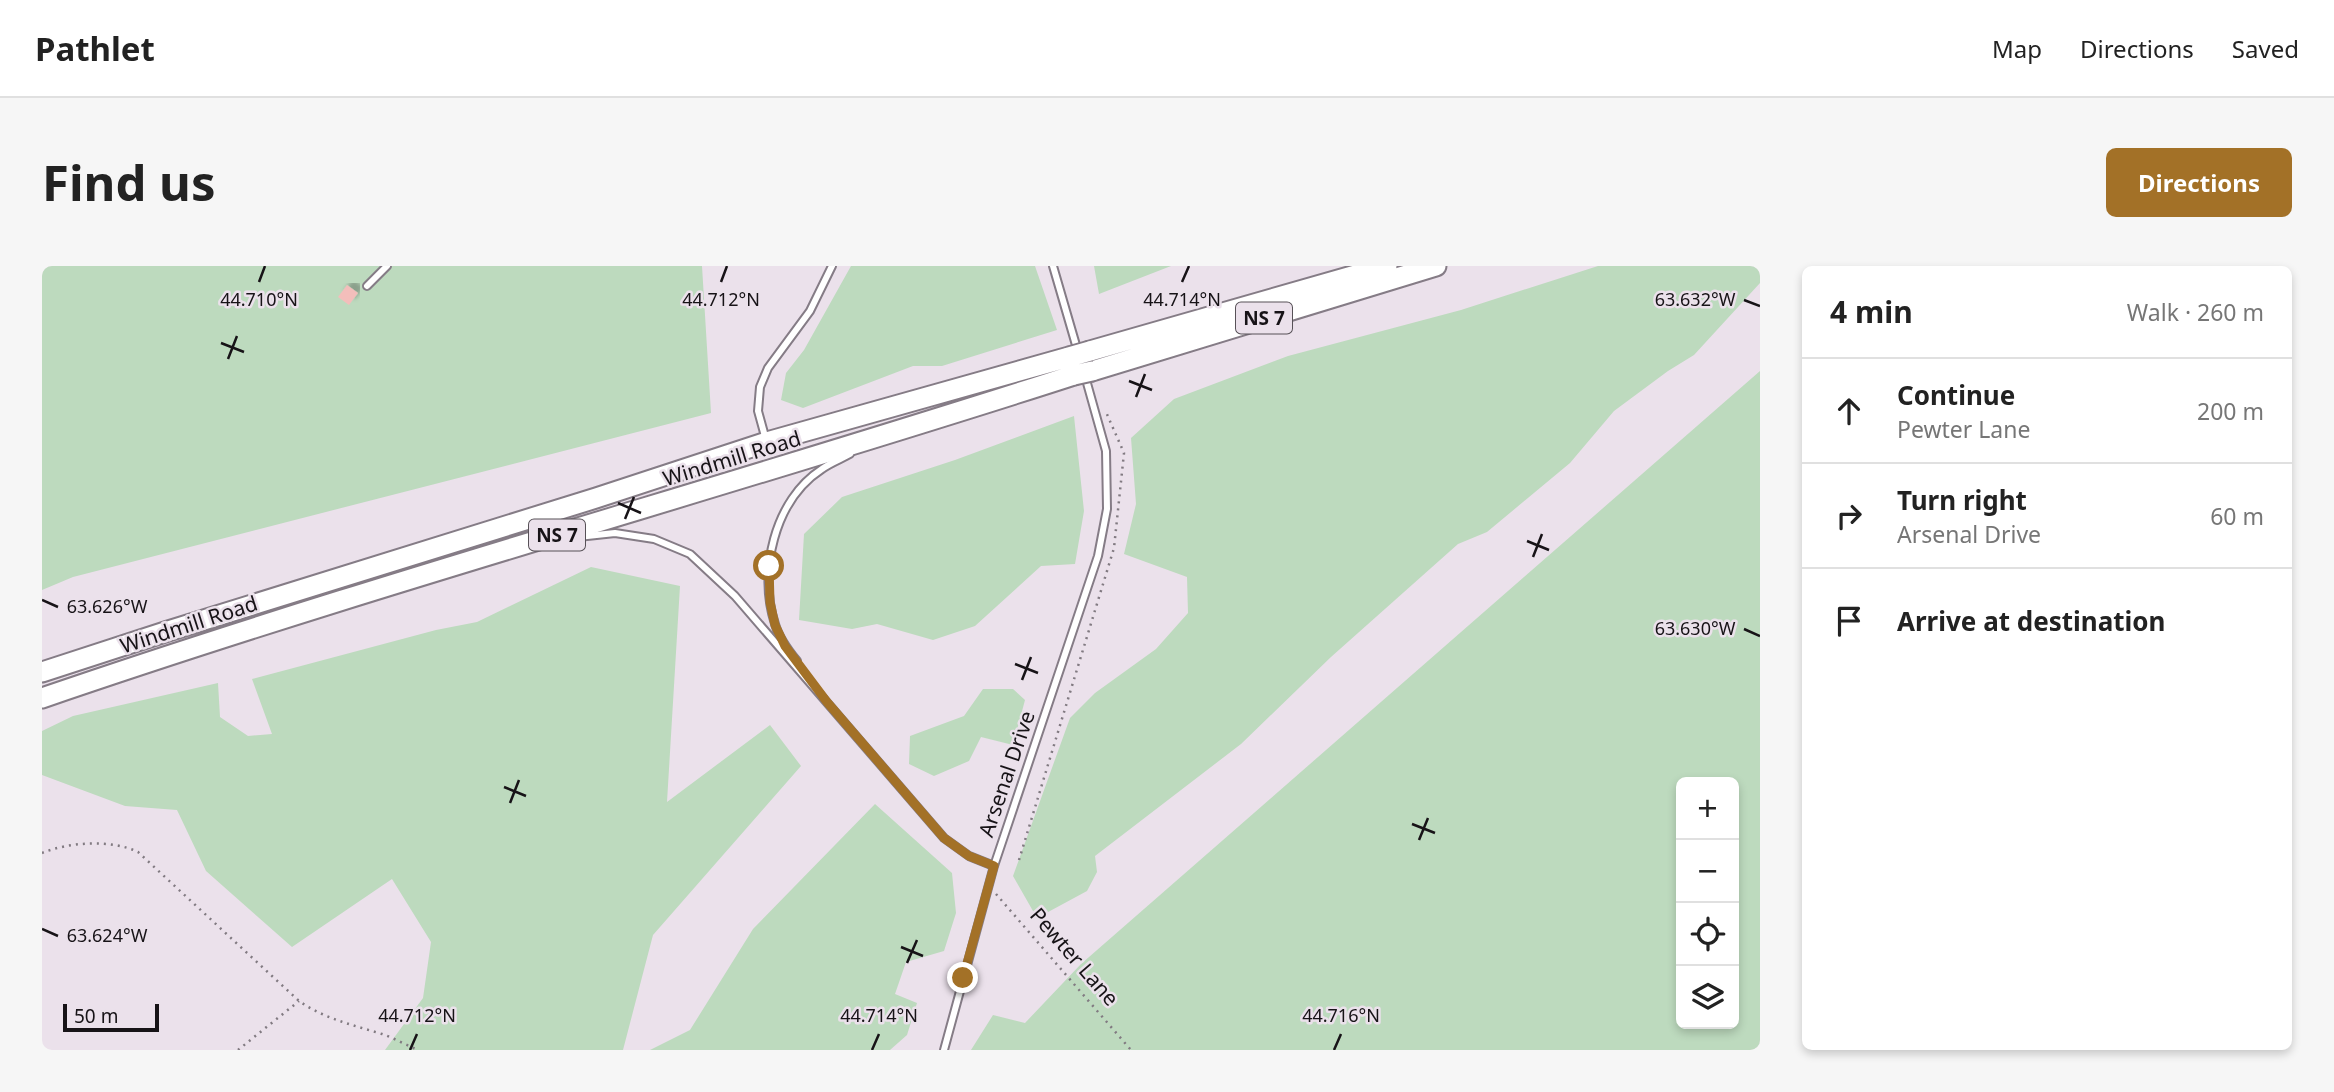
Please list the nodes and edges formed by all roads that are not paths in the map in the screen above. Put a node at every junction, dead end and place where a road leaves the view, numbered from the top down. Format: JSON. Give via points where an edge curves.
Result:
{"nodes":[{"id":1,"x":387,"y":266,"type":"edge"},
{"id":2,"x":832,"y":266,"type":"edge"},
{"id":3,"x":1053,"y":266,"type":"edge"},
{"id":4,"x":1387,"y":266,"type":"edge"},
{"id":5,"x":1436,"y":266,"type":"edge"},
{"id":6,"x":367,"y":286,"type":"dead end"},
{"id":7,"x":1081,"y":364,"type":"junction"},
{"id":8,"x":958,"y":413,"type":"junction"},
{"id":9,"x":767,"y":442,"type":"junction"},
{"id":10,"x":434,"y":572,"type":"junction"},
{"id":11,"x":42,"y":672,"type":"edge"},
{"id":12,"x":42,"y":698,"type":"edge"},
{"id":13,"x":827,"y":702,"type":"junction"},
{"id":14,"x":994,"y":866,"type":"junction"},
{"id":15,"x":943,"y":1050,"type":"edge"}],
"edges":[{"from":1,"to":6,"type":"lane"},
{"from":2,"to":9,"type":"lane","via":[[810,312],[768,368],[760,387],[758,411]]},
{"from":3,"to":14,"type":"lane","name":"Arsenal Drive","via":[[1106,451],[1107,509],[1098,556]]},
{"from":4,"to":7,"type":"highway","name":"Windmill Road","number":"NS 7"},
{"from":5,"to":7,"type":"highway","name":"Windmill Road","number":"NS 7"},
{"from":7,"to":8,"type":"highway","name":"Windmill Road","number":"NS 7"},
{"from":7,"to":9,"type":"highway","name":"Windmill Road","number":"NS 7"},
{"from":8,"to":10,"type":"highway","name":"Windmill Road","number":"NS 7"},
{"from":8,"to":13,"type":"lane","via":[[821,469],[801,488],[783,516],[769,566],[775,625]]},
{"from":9,"to":11,"type":"highway","name":"Windmill Road","number":"NS 7"},
{"from":10,"to":12,"type":"highway","name":"Windmill Road","number":"NS 7","via":[[216,638]]},
{"from":10,"to":13,"type":"lane","via":[[575,537],[615,533],[654,539],[690,554],[713,574]]},
{"from":13,"to":14,"type":"lane","via":[[944,838]]},
{"from":14,"to":15,"type":"lane","name":"Arsenal Drive"}]}
